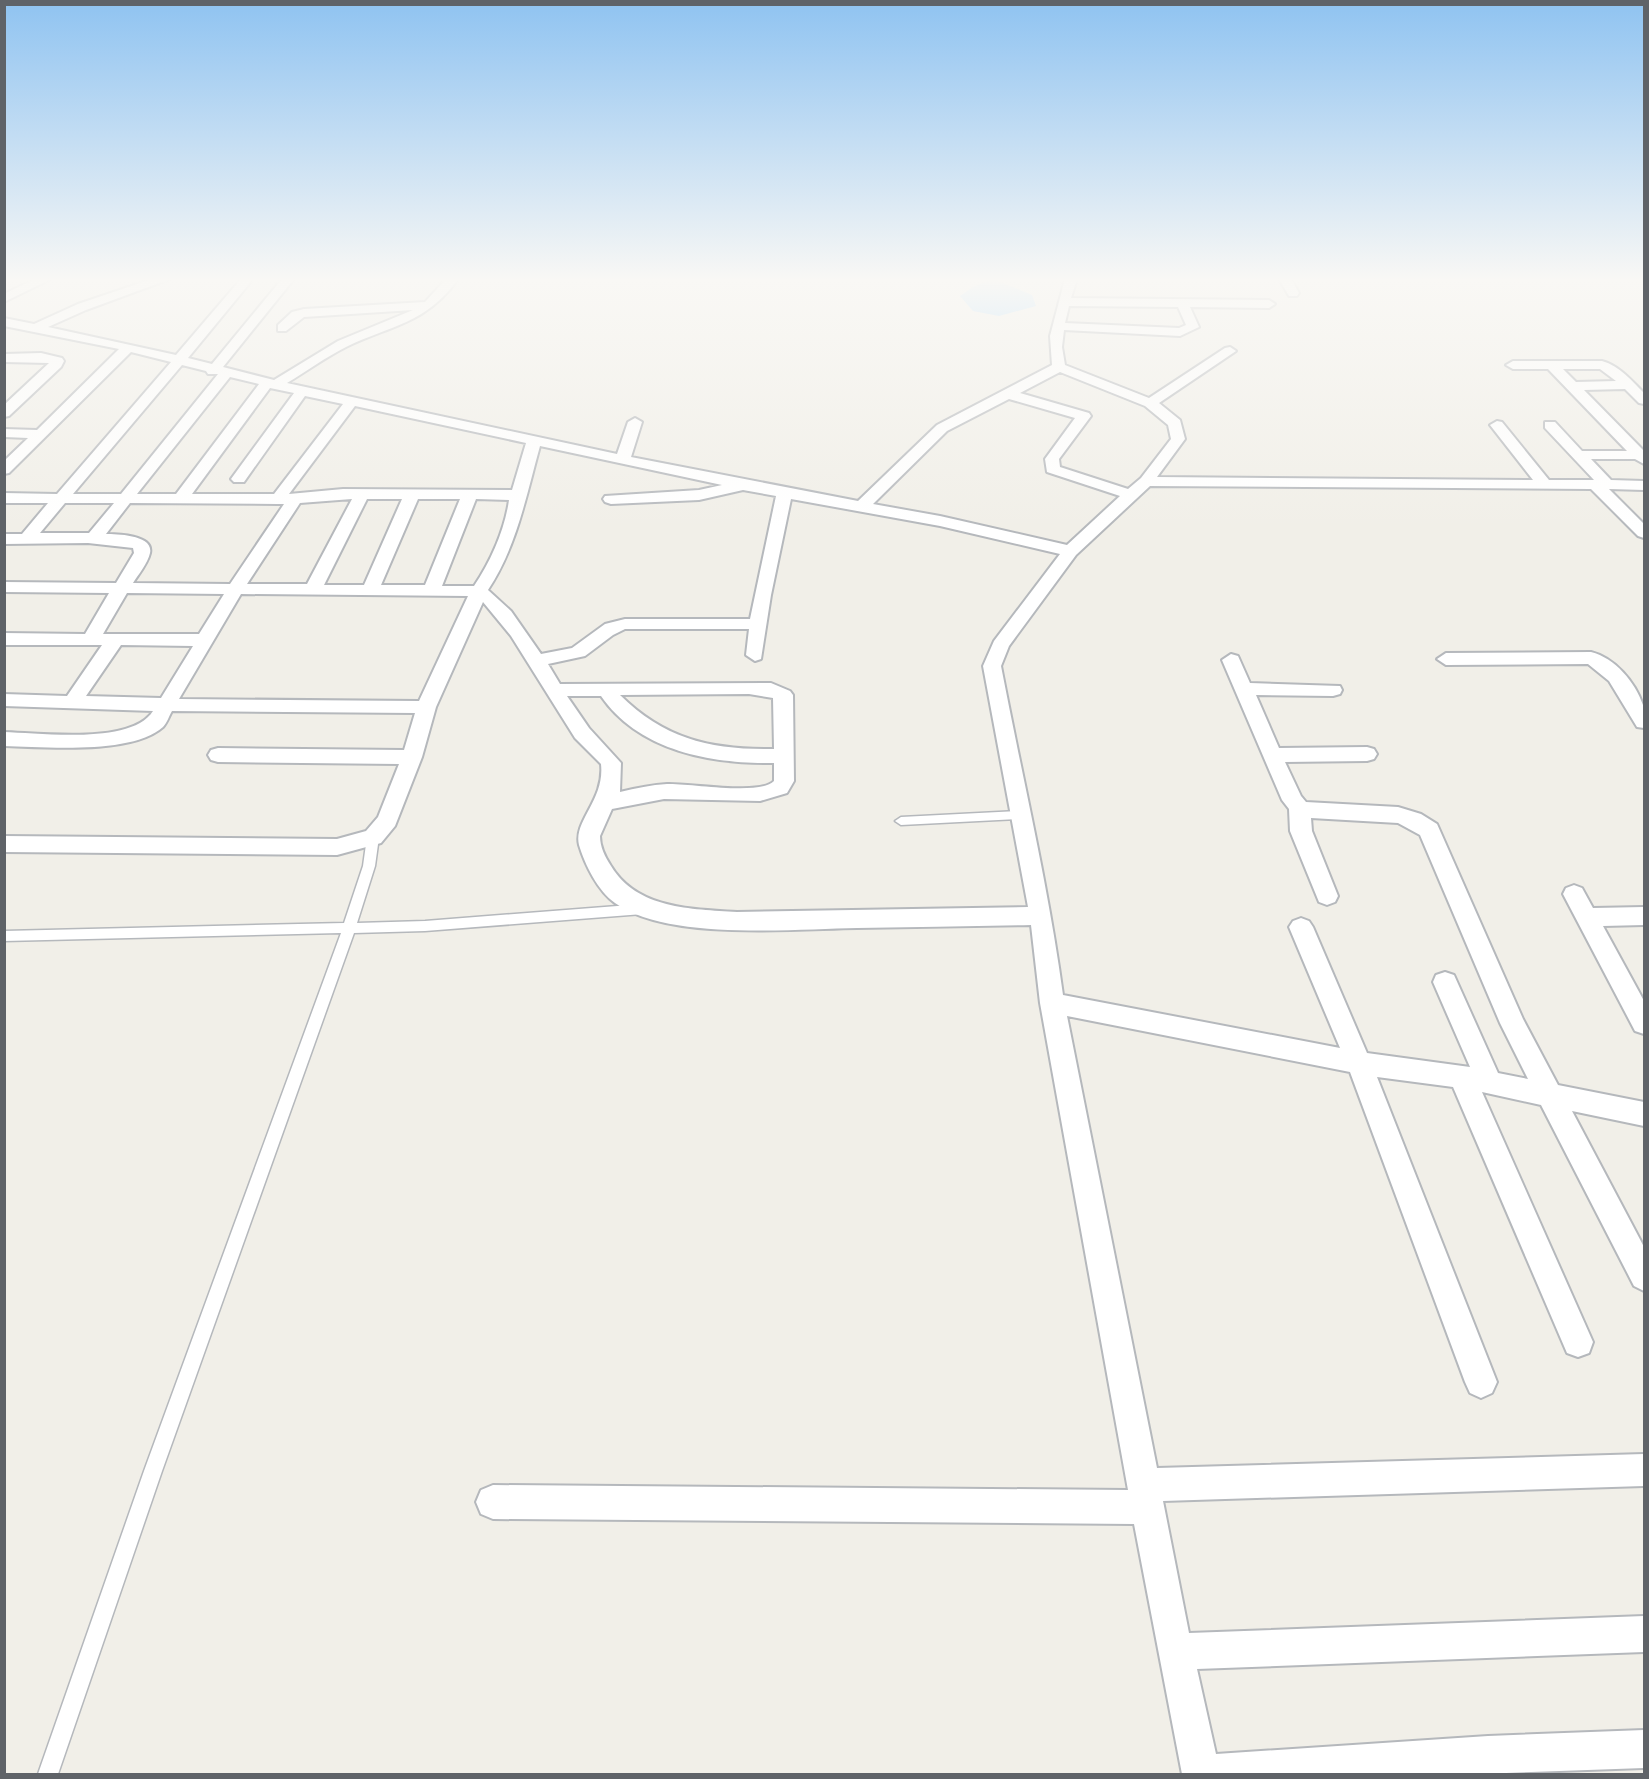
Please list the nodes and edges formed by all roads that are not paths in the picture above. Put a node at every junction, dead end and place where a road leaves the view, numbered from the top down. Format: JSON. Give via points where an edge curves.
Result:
{"nodes":[{"id":1,"x":56,"y":362,"type":"edge"},
{"id":2,"x":113,"y":362,"type":"edge"},
{"id":3,"x":180,"y":362,"type":"joint"},
{"id":4,"x":226,"y":362,"type":"edge"},
{"id":5,"x":310,"y":362,"type":"edge"},
{"id":6,"x":1057,"y":362,"type":"edge"},
{"id":7,"x":1213,"y":362,"type":"edge"},
{"id":8,"x":1551,"y":364,"type":"junction"},
{"id":9,"x":1513,"y":365,"type":"dead end"},
{"id":10,"x":1059,"y":367,"type":"junction"},
{"id":11,"x":219,"y":372,"type":"junction"},
{"id":12,"x":271,"y":384,"type":"junction"},
{"id":13,"x":1629,"y":385,"type":"junction"},
{"id":14,"x":1572,"y":386,"type":"junction"},
{"id":15,"x":302,"y":391,"type":"junction"},
{"id":16,"x":1008,"y":394,"type":"junction"},
{"id":17,"x":1644,"y":400,"type":"edge"},
{"id":18,"x":352,"y":401,"type":"junction"},
{"id":19,"x":1150,"y":403,"type":"junction"},
{"id":20,"x":4,"y":413,"type":"edge"},
{"id":21,"x":635,"y":422,"type":"dead end"},
{"id":22,"x":1497,"y":425,"type":"dead end"},
{"id":23,"x":1550,"y":425,"type":"dead end"},
{"id":24,"x":4,"y":433,"type":"edge"},
{"id":25,"x":41,"y":434,"type":"junction"},
{"id":26,"x":534,"y":441,"type":"junction"},
{"id":27,"x":1578,"y":455,"type":"junction"},
{"id":28,"x":1643,"y":457,"type":"edge"},
{"id":29,"x":209,"y":460,"type":"junction"},
{"id":30,"x":622,"y":460,"type":"junction"},
{"id":31,"x":251,"y":462,"type":"junction"},
{"id":32,"x":4,"y":470,"type":"edge"},
{"id":33,"x":239,"y":479,"type":"dead end"},
{"id":34,"x":741,"y":485,"type":"junction"},
{"id":35,"x":1545,"y":485,"type":"junction"},
{"id":36,"x":1602,"y":485,"type":"junction"},
{"id":37,"x":1644,"y":485,"type":"edge"},
{"id":38,"x":1139,"y":488,"type":"junction"},
{"id":39,"x":784,"y":493,"type":"junction"},
{"id":40,"x":362,"y":494,"type":"junction"},
{"id":41,"x":412,"y":495,"type":"junction"},
{"id":42,"x":470,"y":495,"type":"junction"},
{"id":43,"x":518,"y":495,"type":"junction"},
{"id":44,"x":62,"y":497,"type":"junction"},
{"id":45,"x":125,"y":497,"type":"junction"},
{"id":46,"x":182,"y":497,"type":"junction"},
{"id":47,"x":4,"y":498,"type":"edge"},
{"id":48,"x":286,"y":499,"type":"junction"},
{"id":49,"x":611,"y":499,"type":"dead end"},
{"id":50,"x":861,"y":507,"type":"junction"},
{"id":51,"x":1644,"y":533,"type":"edge"},
{"id":52,"x":4,"y":539,"type":"edge"},
{"id":53,"x":26,"y":539,"type":"junction"},
{"id":54,"x":93,"y":539,"type":"junction"},
{"id":55,"x":1070,"y":551,"type":"junction"},
{"id":56,"x":4,"y":587,"type":"edge"},
{"id":57,"x":123,"y":587,"type":"junction"},
{"id":58,"x":236,"y":588,"type":"junction"},
{"id":59,"x":432,"y":588,"type":"junction"},
{"id":60,"x":370,"y":590,"type":"junction"},
{"id":61,"x":312,"y":591,"type":"junction"},
{"id":62,"x":479,"y":591,"type":"junction"},
{"id":63,"x":757,"y":624,"type":"junction"},
{"id":64,"x":4,"y":639,"type":"edge"},
{"id":65,"x":90,"y":640,"type":"junction"},
{"id":66,"x":115,"y":640,"type":"junction"},
{"id":67,"x":204,"y":640,"type":"junction"},
{"id":68,"x":755,"y":655,"type":"dead end"},
{"id":69,"x":1446,"y":659,"type":"dead end"},
{"id":70,"x":536,"y":660,"type":"junction"},
{"id":71,"x":1231,"y":660,"type":"dead end"},
{"id":72,"x":606,"y":689,"type":"junction"},
{"id":73,"x":1244,"y":689,"type":"junction"},
{"id":74,"x":553,"y":690,"type":"junction"},
{"id":75,"x":1333,"y":690,"type":"dead end"},
{"id":76,"x":4,"y":700,"type":"edge"},
{"id":77,"x":73,"y":701,"type":"junction"},
{"id":78,"x":167,"y":703,"type":"junction"},
{"id":79,"x":426,"y":707,"type":"junction"},
{"id":80,"x":1644,"y":722,"type":"edge"},
{"id":81,"x":4,"y":740,"type":"edge"},
{"id":82,"x":1367,"y":754,"type":"dead end"},
{"id":83,"x":218,"y":755,"type":"dead end"},
{"id":84,"x":1272,"y":755,"type":"junction"},
{"id":85,"x":784,"y":756,"type":"junction"},
{"id":86,"x":412,"y":757,"type":"junction"},
{"id":87,"x":608,"y":802,"type":"junction"},
{"id":88,"x":1299,"y":807,"type":"junction"},
{"id":89,"x":1019,"y":815,"type":"junction"},
{"id":90,"x":901,"y":820,"type":"dead end"},
{"id":91,"x":373,"y":837,"type":"junction"},
{"id":92,"x":4,"y":844,"type":"edge"},
{"id":93,"x":1574,"y":894,"type":"dead end"},
{"id":94,"x":1327,"y":896,"type":"dead end"},
{"id":95,"x":650,"y":908,"type":"junction"},
{"id":96,"x":1041,"y":916,"type":"junction"},
{"id":97,"x":1644,"y":916,"type":"edge"},
{"id":98,"x":1587,"y":917,"type":"junction"},
{"id":99,"x":1301,"y":927,"type":"dead end"},
{"id":100,"x":349,"y":928,"type":"junction"},
{"id":101,"x":4,"y":936,"type":"edge"},
{"id":102,"x":1445,"y":982,"type":"dead end"},
{"id":103,"x":1052,"y":1003,"type":"junction"},
{"id":104,"x":1644,"y":1024,"type":"edge"},
{"id":105,"x":1359,"y":1063,"type":"junction"},
{"id":106,"x":1462,"y":1077,"type":"junction"},
{"id":107,"x":1490,"y":1083,"type":"junction"},
{"id":108,"x":1551,"y":1095,"type":"junction"},
{"id":109,"x":1644,"y":1114,"type":"edge"},
{"id":110,"x":1644,"y":1276,"type":"edge"},
{"id":111,"x":1578,"y":1342,"type":"dead end"},
{"id":112,"x":1481,"y":1382,"type":"dead end"},
{"id":113,"x":1644,"y":1470,"type":"edge"},
{"id":114,"x":1145,"y":1496,"type":"junction"},
{"id":115,"x":493,"y":1502,"type":"dead end"},
{"id":116,"x":1644,"y":1634,"type":"edge"},
{"id":117,"x":1175,"y":1652,"type":"junction"},
{"id":118,"x":1644,"y":1749,"type":"edge"},
{"id":119,"x":48,"y":1774,"type":"edge"},
{"id":120,"x":1201,"y":1774,"type":"edge"},
{"id":121,"x":1206,"y":1774,"type":"edge"}],
"edges":[{"from":1,"to":20,"type":"street"},
{"from":2,"to":25,"type":"street"},
{"from":3,"to":11,"type":"street"},
{"from":3,"to":44,"type":"street"},
{"from":4,"to":11,"type":"street"},
{"from":5,"to":12,"type":"street"},
{"from":6,"to":10,"type":"street"},
{"from":7,"to":19,"type":"street"},
{"from":8,"to":9,"type":"street"},
{"from":8,"to":13,"type":"street","via":[[1602,365]]},
{"from":8,"to":14,"type":"street"},
{"from":10,"to":16,"type":"street"},
{"from":10,"to":19,"type":"street"},
{"from":11,"to":12,"type":"street"},
{"from":11,"to":45,"type":"street"},
{"from":12,"to":15,"type":"street"},
{"from":12,"to":29,"type":"street"},
{"from":13,"to":14,"type":"street"},
{"from":13,"to":17,"type":"street"},
{"from":14,"to":28,"type":"street"},
{"from":15,"to":18,"type":"street"},
{"from":15,"to":31,"type":"street"},
{"from":16,"to":38,"type":"street","via":[[1084,416],[1052,459],[1052,469]]},
{"from":16,"to":50,"type":"street","via":[[942,428]]},
{"from":18,"to":26,"type":"street"},
{"from":18,"to":48,"type":"street"},
{"from":19,"to":38,"type":"street","via":[[1164,412],[1178,430],[1174,447]]},
{"from":21,"to":30,"type":"street"},
{"from":22,"to":35,"type":"street"},
{"from":23,"to":27,"type":"street"},
{"from":24,"to":25,"type":"street"},
{"from":25,"to":32,"type":"street"},
{"from":26,"to":30,"type":"street"},
{"from":26,"to":43,"type":"street"},
{"from":27,"to":28,"type":"street"},
{"from":27,"to":36,"type":"street"},
{"from":29,"to":31,"type":"street"},
{"from":29,"to":46,"type":"street"},
{"from":30,"to":34,"type":"street"},
{"from":31,"to":33,"type":"street"},
{"from":34,"to":39,"type":"street"},
{"from":34,"to":49,"type":"street","via":[[708,494]]},
{"from":35,"to":36,"type":"street"},
{"from":35,"to":38,"type":"street"},
{"from":36,"to":37,"type":"street"},
{"from":36,"to":51,"type":"street"},
{"from":38,"to":55,"type":"street"},
{"from":39,"to":50,"type":"street"},
{"from":39,"to":63,"type":"street"},
{"from":40,"to":41,"type":"street"},
{"from":40,"to":48,"type":"street"},
{"from":40,"to":61,"type":"street"},
{"from":41,"to":42,"type":"street"},
{"from":41,"to":60,"type":"street"},
{"from":42,"to":43,"type":"street"},
{"from":42,"to":59,"type":"street"},
{"from":43,"to":62,"type":"street","via":[[494,570]]},
{"from":44,"to":45,"type":"street"},
{"from":44,"to":47,"type":"street"},
{"from":44,"to":53,"type":"street"},
{"from":45,"to":46,"type":"street"},
{"from":45,"to":54,"type":"street"},
{"from":46,"to":48,"type":"street"},
{"from":48,"to":58,"type":"street"},
{"from":50,"to":55,"type":"street"},
{"from":52,"to":53,"type":"street"},
{"from":53,"to":54,"type":"street"},
{"from":54,"to":57,"type":"street","via":[[141,545],[142,553]]},
{"from":55,"to":89,"type":"street","via":[[1000,645],[993,666]]},
{"from":56,"to":57,"type":"street"},
{"from":57,"to":58,"type":"street"},
{"from":57,"to":65,"type":"street"},
{"from":58,"to":61,"type":"street"},
{"from":58,"to":67,"type":"street"},
{"from":59,"to":60,"type":"street"},
{"from":59,"to":62,"type":"street"},
{"from":60,"to":61,"type":"street"},
{"from":62,"to":70,"type":"street","via":[[493,600]]},
{"from":62,"to":79,"type":"street"},
{"from":63,"to":68,"type":"street"},
{"from":63,"to":70,"type":"street","via":[[609,627],[578,652]]},
{"from":64,"to":65,"type":"street"},
{"from":65,"to":66,"type":"street"},
{"from":66,"to":67,"type":"street"},
{"from":66,"to":77,"type":"street"},
{"from":67,"to":78,"type":"street"},
{"from":69,"to":80,"type":"street","via":[[1591,658],[1612,672]]},
{"from":70,"to":74,"type":"street"},
{"from":71,"to":73,"type":"street"},
{"from":72,"to":74,"type":"street"},
{"from":72,"to":85,"type":"street","via":[[635,720],[699,750],[728,756]]},
{"from":72,"to":85,"type":"street","via":[[749,687],[778,691],[783,695]]},
{"from":73,"to":75,"type":"street"},
{"from":73,"to":84,"type":"street"},
{"from":74,"to":87,"type":"street","via":[[584,735],[611,763]]},
{"from":76,"to":77,"type":"street"},
{"from":77,"to":78,"type":"street"},
{"from":78,"to":79,"type":"street"},
{"from":78,"to":81,"type":"street","via":[[156,722],[128,737]]},
{"from":79,"to":86,"type":"street"},
{"from":82,"to":84,"type":"street"},
{"from":83,"to":86,"type":"street"},
{"from":84,"to":88,"type":"street"},
{"from":85,"to":87,"type":"street","via":[[784,781],[779,789],[767,793],[672,791]]},
{"from":86,"to":91,"type":"street","via":[[387,821]]},
{"from":87,"to":95,"type":"street","via":[[593,822],[589,838],[594,857],[615,891]]},
{"from":88,"to":94,"type":"street","via":[[1301,831]]},
{"from":88,"to":108,"type":"street","via":[[1398,815],[1429,830],[1512,1023]]},
{"from":89,"to":90,"type":"lane"},
{"from":89,"to":96,"type":"street"},
{"from":91,"to":92,"type":"street","via":[[337,847]]},
{"from":91,"to":100,"type":"lane","via":[[369,866]]},
{"from":93,"to":98,"type":"street"},
{"from":95,"to":96,"type":"street","via":[[689,917],[736,921]]},
{"from":95,"to":100,"type":"lane","via":[[560,917]]},
{"from":96,"to":103,"type":"street"},
{"from":97,"to":98,"type":"street"},
{"from":98,"to":104,"type":"street"},
{"from":99,"to":105,"type":"street"},
{"from":100,"to":101,"type":"lane"},
{"from":100,"to":119,"type":"lane"},
{"from":102,"to":107,"type":"street"},
{"from":103,"to":105,"type":"street"},
{"from":103,"to":114,"type":"street"},
{"from":105,"to":106,"type":"street"},
{"from":105,"to":112,"type":"street"},
{"from":106,"to":107,"type":"street"},
{"from":106,"to":111,"type":"street"},
{"from":107,"to":108,"type":"street"},
{"from":108,"to":109,"type":"street"},
{"from":108,"to":110,"type":"street"},
{"from":113,"to":114,"type":"street"},
{"from":114,"to":115,"type":"street"},
{"from":114,"to":117,"type":"street"},
{"from":116,"to":117,"type":"street"},
{"from":117,"to":120,"type":"street"},
{"from":118,"to":121,"type":"street"}]}
